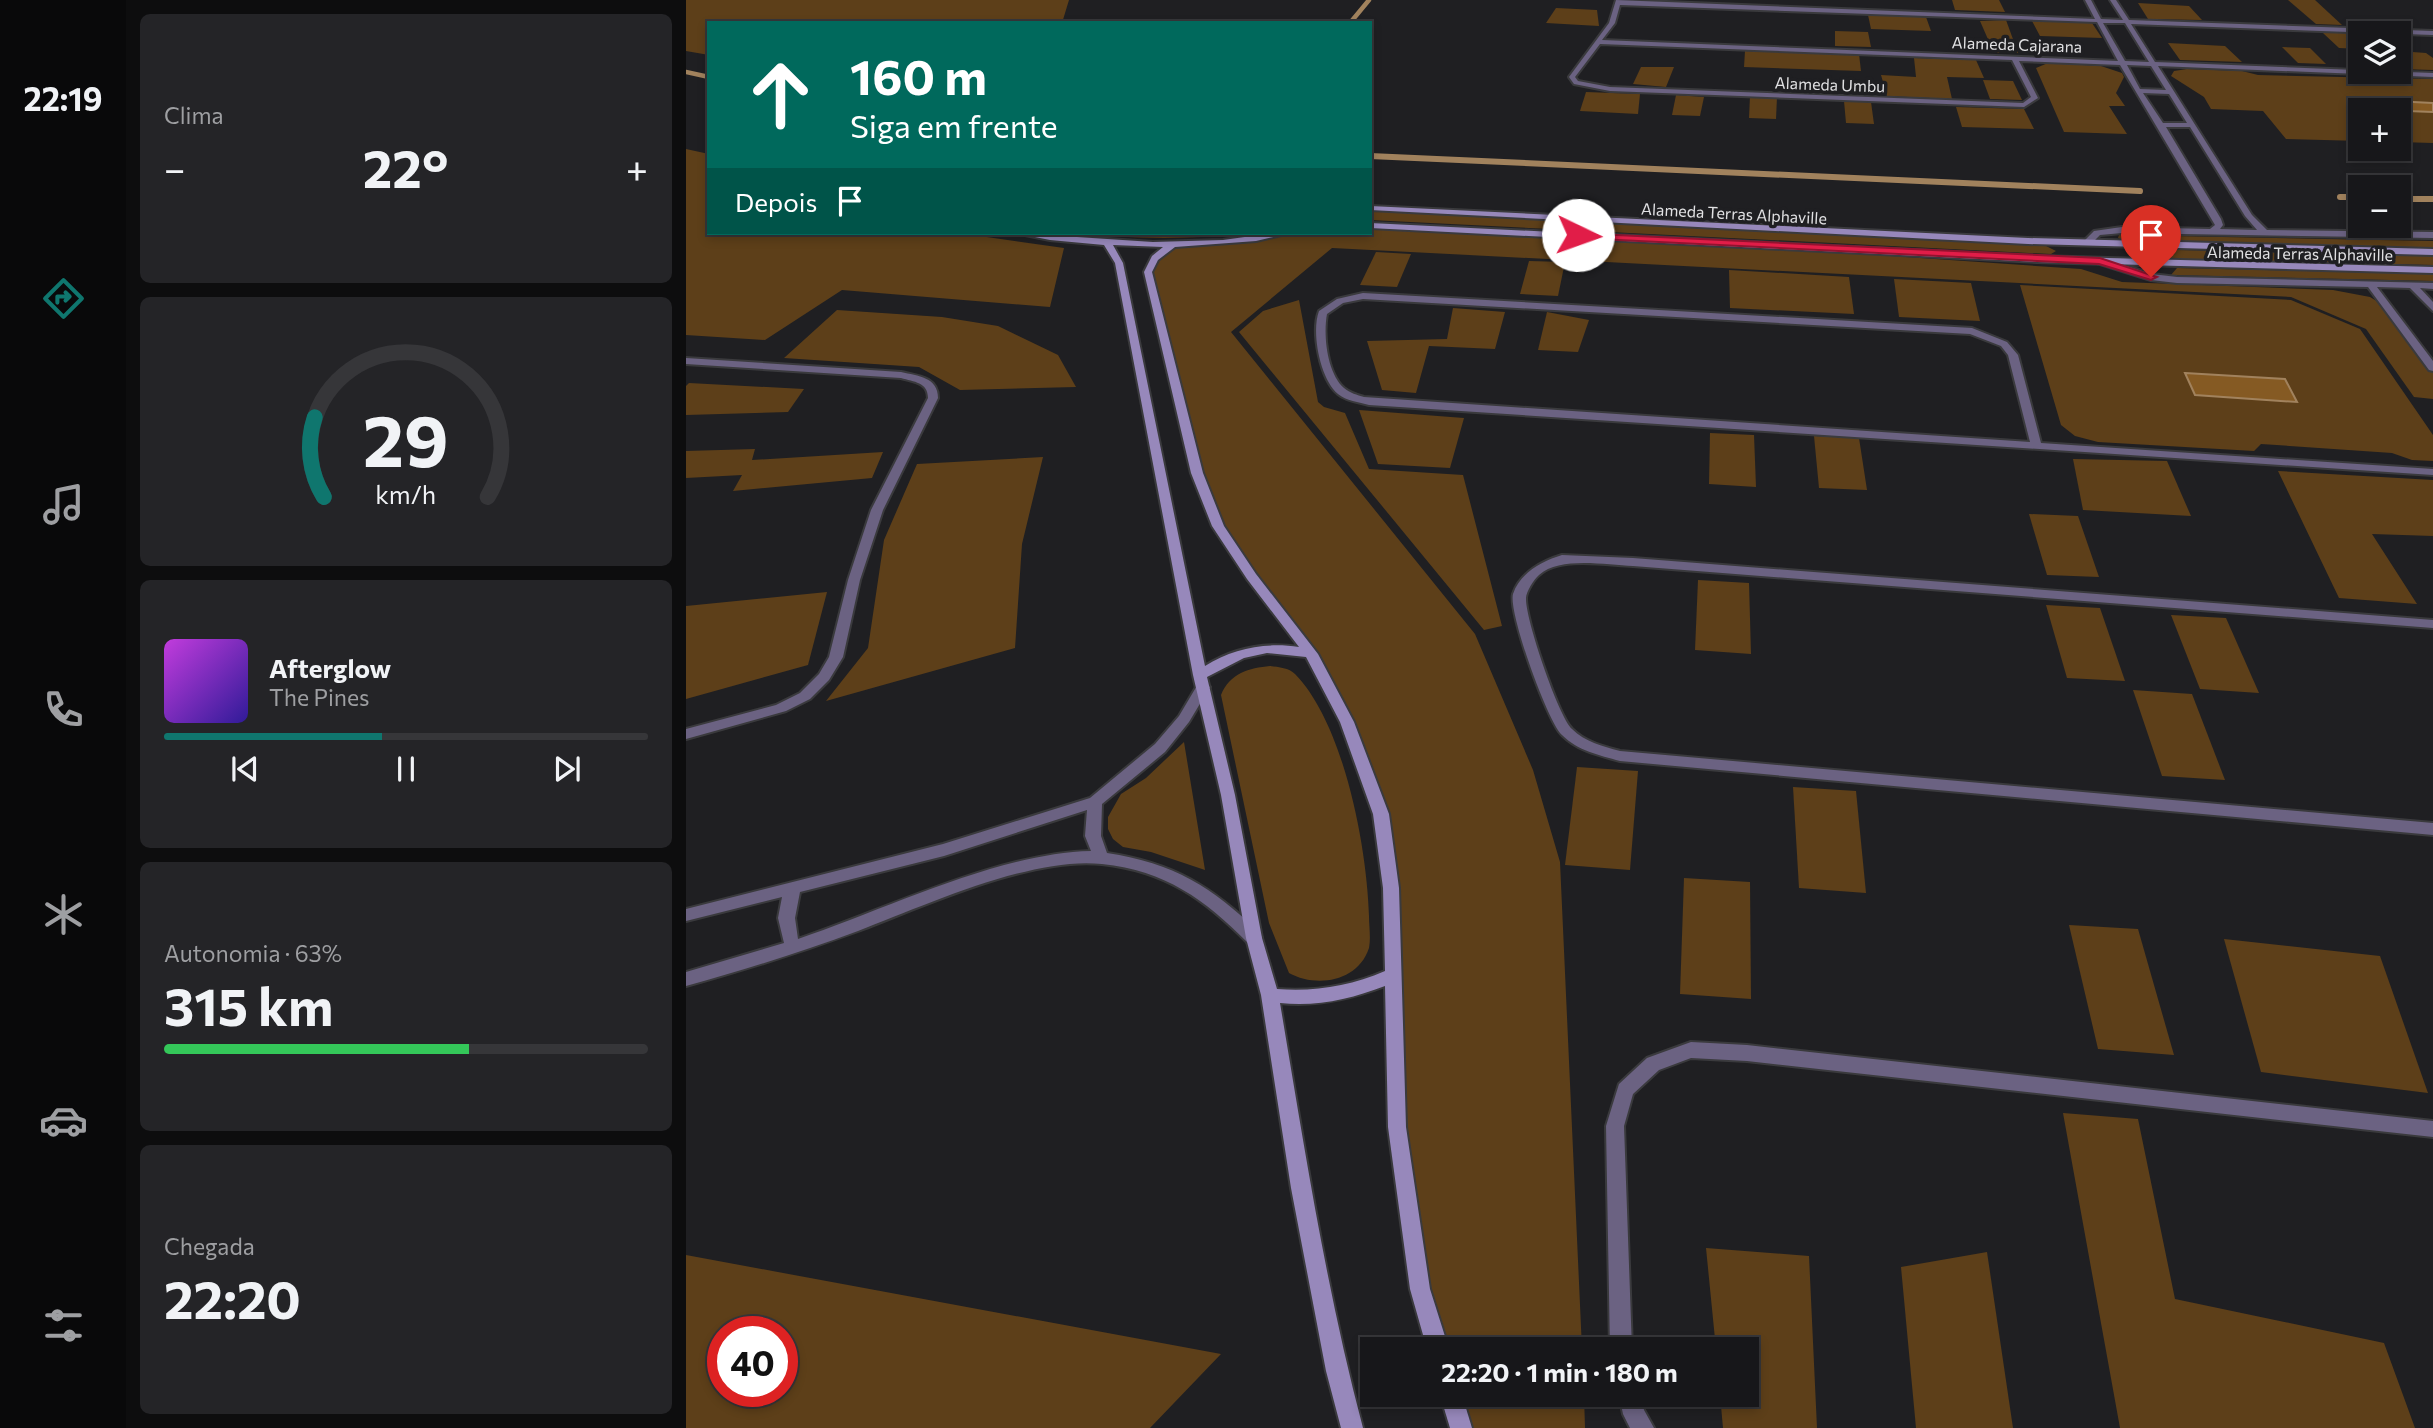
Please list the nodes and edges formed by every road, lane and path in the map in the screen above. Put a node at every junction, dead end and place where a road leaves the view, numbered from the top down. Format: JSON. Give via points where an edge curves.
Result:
{"nodes":[{"id":1,"x":2088,"y":0,"type":"edge"},
{"id":2,"x":2113,"y":0,"type":"edge"},
{"id":3,"x":1618,"y":2,"type":"edge"},
{"id":4,"x":2101,"y":21,"type":"junction"},
{"id":5,"x":2125,"y":22,"type":"junction"},
{"id":6,"x":2433,"y":33,"type":"edge"},
{"id":7,"x":1599,"y":42,"type":"junction"},
{"id":8,"x":2014,"y":58,"type":"junction"},
{"id":9,"x":2124,"y":63,"type":"junction"},
{"id":10,"x":2153,"y":64,"type":"junction"},
{"id":11,"x":2433,"y":75,"type":"edge"},
{"id":12,"x":2138,"y":91,"type":"junction"},
{"id":13,"x":2171,"y":92,"type":"junction"},
{"id":14,"x":2161,"y":125,"type":"junction"},
{"id":15,"x":2192,"y":125,"type":"junction"},
{"id":16,"x":1372,"y":208,"type":"edge"},
{"id":17,"x":1372,"y":225,"type":"edge"},
{"id":18,"x":2212,"y":232,"type":"junction"},
{"id":19,"x":2265,"y":233,"type":"junction"},
{"id":20,"x":1039,"y":235,"type":"edge"},
{"id":21,"x":1272,"y":235,"type":"edge"},
{"id":22,"x":2433,"y":235,"type":"edge"},
{"id":23,"x":1107,"y":242,"type":"junction"},
{"id":24,"x":1175,"y":243,"type":"junction"},
{"id":25,"x":2087,"y":243,"type":"junction"},
{"id":26,"x":2433,"y":251,"type":"edge"},
{"id":27,"x":2100,"y":261,"type":"junction"},
{"id":28,"x":2433,"y":270,"type":"edge"},
{"id":29,"x":2371,"y":285,"type":"junction"},
{"id":30,"x":2413,"y":286,"type":"junction"},
{"id":31,"x":2433,"y":286,"type":"edge"},
{"id":32,"x":2433,"y":308,"type":"edge"},
{"id":33,"x":686,"y":361,"type":"edge"},
{"id":34,"x":2432,"y":369,"type":"edge"},
{"id":35,"x":2035,"y":445,"type":"junction"},
{"id":36,"x":2433,"y":472,"type":"edge"},
{"id":37,"x":2433,"y":624,"type":"edge"},
{"id":38,"x":1311,"y":654,"type":"junction"},
{"id":39,"x":1202,"y":681,"type":"junction"},
{"id":40,"x":686,"y":734,"type":"edge"},
{"id":41,"x":1095,"y":802,"type":"junction"},
{"id":42,"x":2433,"y":829,"type":"edge"},
{"id":43,"x":1101,"y":857,"type":"junction"},
{"id":44,"x":793,"y":889,"type":"junction"},
{"id":45,"x":686,"y":915,"type":"edge"},
{"id":46,"x":1254,"y":938,"type":"junction"},
{"id":47,"x":794,"y":947,"type":"junction"},
{"id":48,"x":1393,"y":975,"type":"junction"},
{"id":49,"x":686,"y":979,"type":"edge"},
{"id":50,"x":1270,"y":995,"type":"junction"},
{"id":51,"x":2433,"y":1129,"type":"edge"},
{"id":52,"x":1434,"y":1337,"type":"edge"},
{"id":53,"x":1621,"y":1337,"type":"edge"},
{"id":54,"x":1455,"y":1407,"type":"edge"},
{"id":55,"x":1633,"y":1407,"type":"edge"},
{"id":56,"x":1352,"y":1428,"type":"edge"},
{"id":57,"x":1461,"y":1428,"type":"edge"},
{"id":58,"x":1643,"y":1428,"type":"edge"}],
"edges":[{"from":1,"to":4,"type":"street"},
{"from":2,"to":5,"type":"street"},
{"from":3,"to":4,"type":"street"},
{"from":3,"to":7,"type":"street","via":[[1612,23]]},
{"from":4,"to":5,"type":"street"},
{"from":4,"to":9,"type":"street"},
{"from":5,"to":6,"type":"street"},
{"from":5,"to":10,"type":"street"},
{"from":7,"to":8,"type":"street","name":"Alameda Cajarana"},
{"from":7,"to":8,"type":"street","name":"Alameda Umbu","via":[[1572,77],[1577,83],[1610,89],[2024,105],[2035,98]]},
{"from":8,"to":9,"type":"street","name":"Alameda Cajarana"},
{"from":9,"to":10,"type":"street","name":"Alameda Cajarana"},
{"from":9,"to":12,"type":"street"},
{"from":10,"to":11,"type":"street","name":"Alameda Cajarana"},
{"from":10,"to":13,"type":"street"},
{"from":12,"to":13,"type":"street"},
{"from":12,"to":14,"type":"street"},
{"from":13,"to":15,"type":"street"},
{"from":14,"to":15,"type":"street"},
{"from":14,"to":18,"type":"street","via":[[2217,219],[2219,225]]},
{"from":15,"to":19,"type":"street","via":[[2249,216]]},
{"from":16,"to":25,"type":"street","name":"Alameda Terras Alphaville"},
{"from":17,"to":27,"type":"street","name":"Alameda Terras Alphaville"},
{"from":18,"to":19,"type":"street"},
{"from":18,"to":25,"type":"street","via":[[2107,230]]},
{"from":19,"to":22,"type":"street"},
{"from":20,"to":23,"type":"street"},
{"from":21,"to":24,"type":"street"},
{"from":23,"to":24,"type":"street"},
{"from":23,"to":39,"type":"street","via":[[1119,263]]},
{"from":24,"to":38,"type":"street","via":[[1157,255],[1148,272],[1197,473],[1218,526]]},
{"from":25,"to":26,"type":"street","name":"Alameda Terras Alphaville"},
{"from":25,"to":27,"type":"street"},
{"from":27,"to":28,"type":"street","name":"Alameda Terras Alphaville"},
{"from":27,"to":29,"type":"street","via":[[2177,280]]},
{"from":29,"to":30,"type":"street"},
{"from":29,"to":34,"type":"street"},
{"from":30,"to":31,"type":"street"},
{"from":30,"to":32,"type":"street"},
{"from":33,"to":40,"type":"street","via":[[901,375],[927,382],[933,398],[877,510],[853,580],[836,657],[824,677],[805,696],[781,708]]},
{"from":35,"to":35,"type":"street","via":[[1379,403],[1340,391],[1332,379],[1319,325],[1322,313],[1340,301],[1363,296],[1972,331],[2004,344],[2013,355]]},
{"from":35,"to":36,"type":"street"},
{"from":37,"to":42,"type":"street","via":[[1562,559],[1534,572],[1519,595],[1522,621],[1542,681],[1564,730],[1583,745],[1620,756]]},
{"from":38,"to":39,"type":"street","via":[[1293,649],[1253,650],[1224,659]]},
{"from":38,"to":48,"type":"street","via":[[1347,722],[1381,814],[1391,888]]},
{"from":39,"to":41,"type":"street","via":[[1184,719],[1160,748]]},
{"from":39,"to":46,"type":"street"},
{"from":41,"to":43,"type":"street","via":[[1093,836]]},
{"from":41,"to":44,"type":"street","via":[[944,850]]},
{"from":43,"to":46,"type":"street","via":[[1184,879],[1219,902]]},
{"from":43,"to":47,"type":"street","via":[[1051,861],[992,876]]},
{"from":44,"to":45,"type":"street"},
{"from":44,"to":47,"type":"street","via":[[786,921]]},
{"from":46,"to":50,"type":"street"},
{"from":47,"to":49,"type":"street"},
{"from":48,"to":50,"type":"street","via":[[1346,994]]},
{"from":48,"to":52,"type":"street","via":[[1397,1127],[1420,1289]]},
{"from":50,"to":56,"type":"street","via":[[1304,1201]]},
{"from":51,"to":53,"type":"street","via":[[1691,1050],[1653,1064],[1625,1090],[1615,1126]]},
{"from":54,"to":57,"type":"street"},
{"from":55,"to":58,"type":"street"}]}
